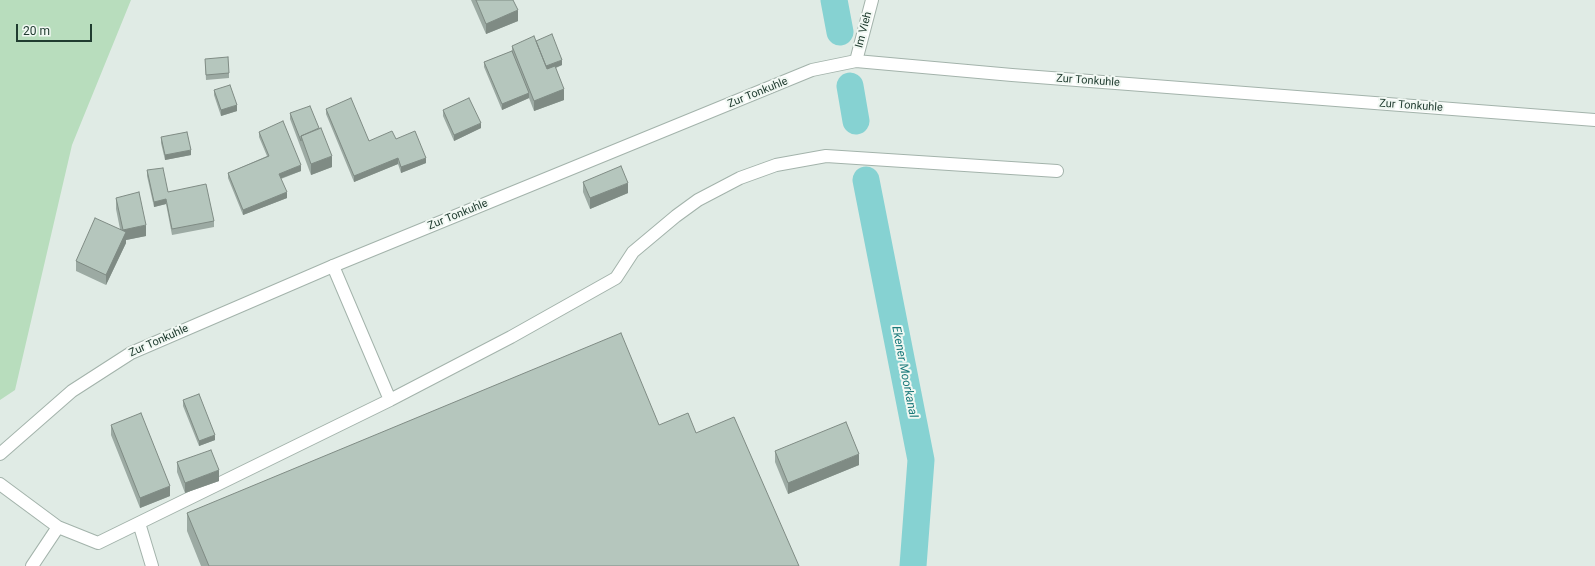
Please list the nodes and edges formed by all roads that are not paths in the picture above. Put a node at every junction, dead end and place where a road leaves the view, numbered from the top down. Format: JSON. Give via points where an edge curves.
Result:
{"nodes":[{"id":1,"x":872,"y":0,"type":"edge"},
{"id":2,"x":856,"y":61,"type":"junction"},
{"id":3,"x":1595,"y":120,"type":"edge"},
{"id":4,"x":1057,"y":171,"type":"dead end"},
{"id":5,"x":333,"y":266,"type":"junction"},
{"id":6,"x":390,"y":400,"type":"junction"},
{"id":7,"x":0,"y":454,"type":"edge"},
{"id":8,"x":0,"y":484,"type":"edge"},
{"id":9,"x":139,"y":523,"type":"junction"},
{"id":10,"x":58,"y":527,"type":"junction"},
{"id":11,"x":32,"y":566,"type":"edge"},
{"id":12,"x":152,"y":566,"type":"edge"}],
"edges":[{"from":1,"to":2,"type":"street","name":"Im Vieh"},
{"from":2,"to":3,"type":"street","name":"Zur Tonkuhle"},
{"from":2,"to":5,"type":"street","name":"Zur Tonkuhle","via":[[812,70]]},
{"from":4,"to":6,"type":"street","via":[[826,156],[776,165],[740,178],[698,200],[633,252],[616,278],[511,337]]},
{"from":5,"to":6,"type":"street"},
{"from":5,"to":7,"type":"street","name":"Zur Tonkuhle","via":[[131,352],[72,391]]},
{"from":6,"to":9,"type":"street"},
{"from":8,"to":10,"type":"street"},
{"from":9,"to":10,"type":"street","via":[[98,543]]},
{"from":9,"to":12,"type":"street"},
{"from":10,"to":11,"type":"street"}]}
